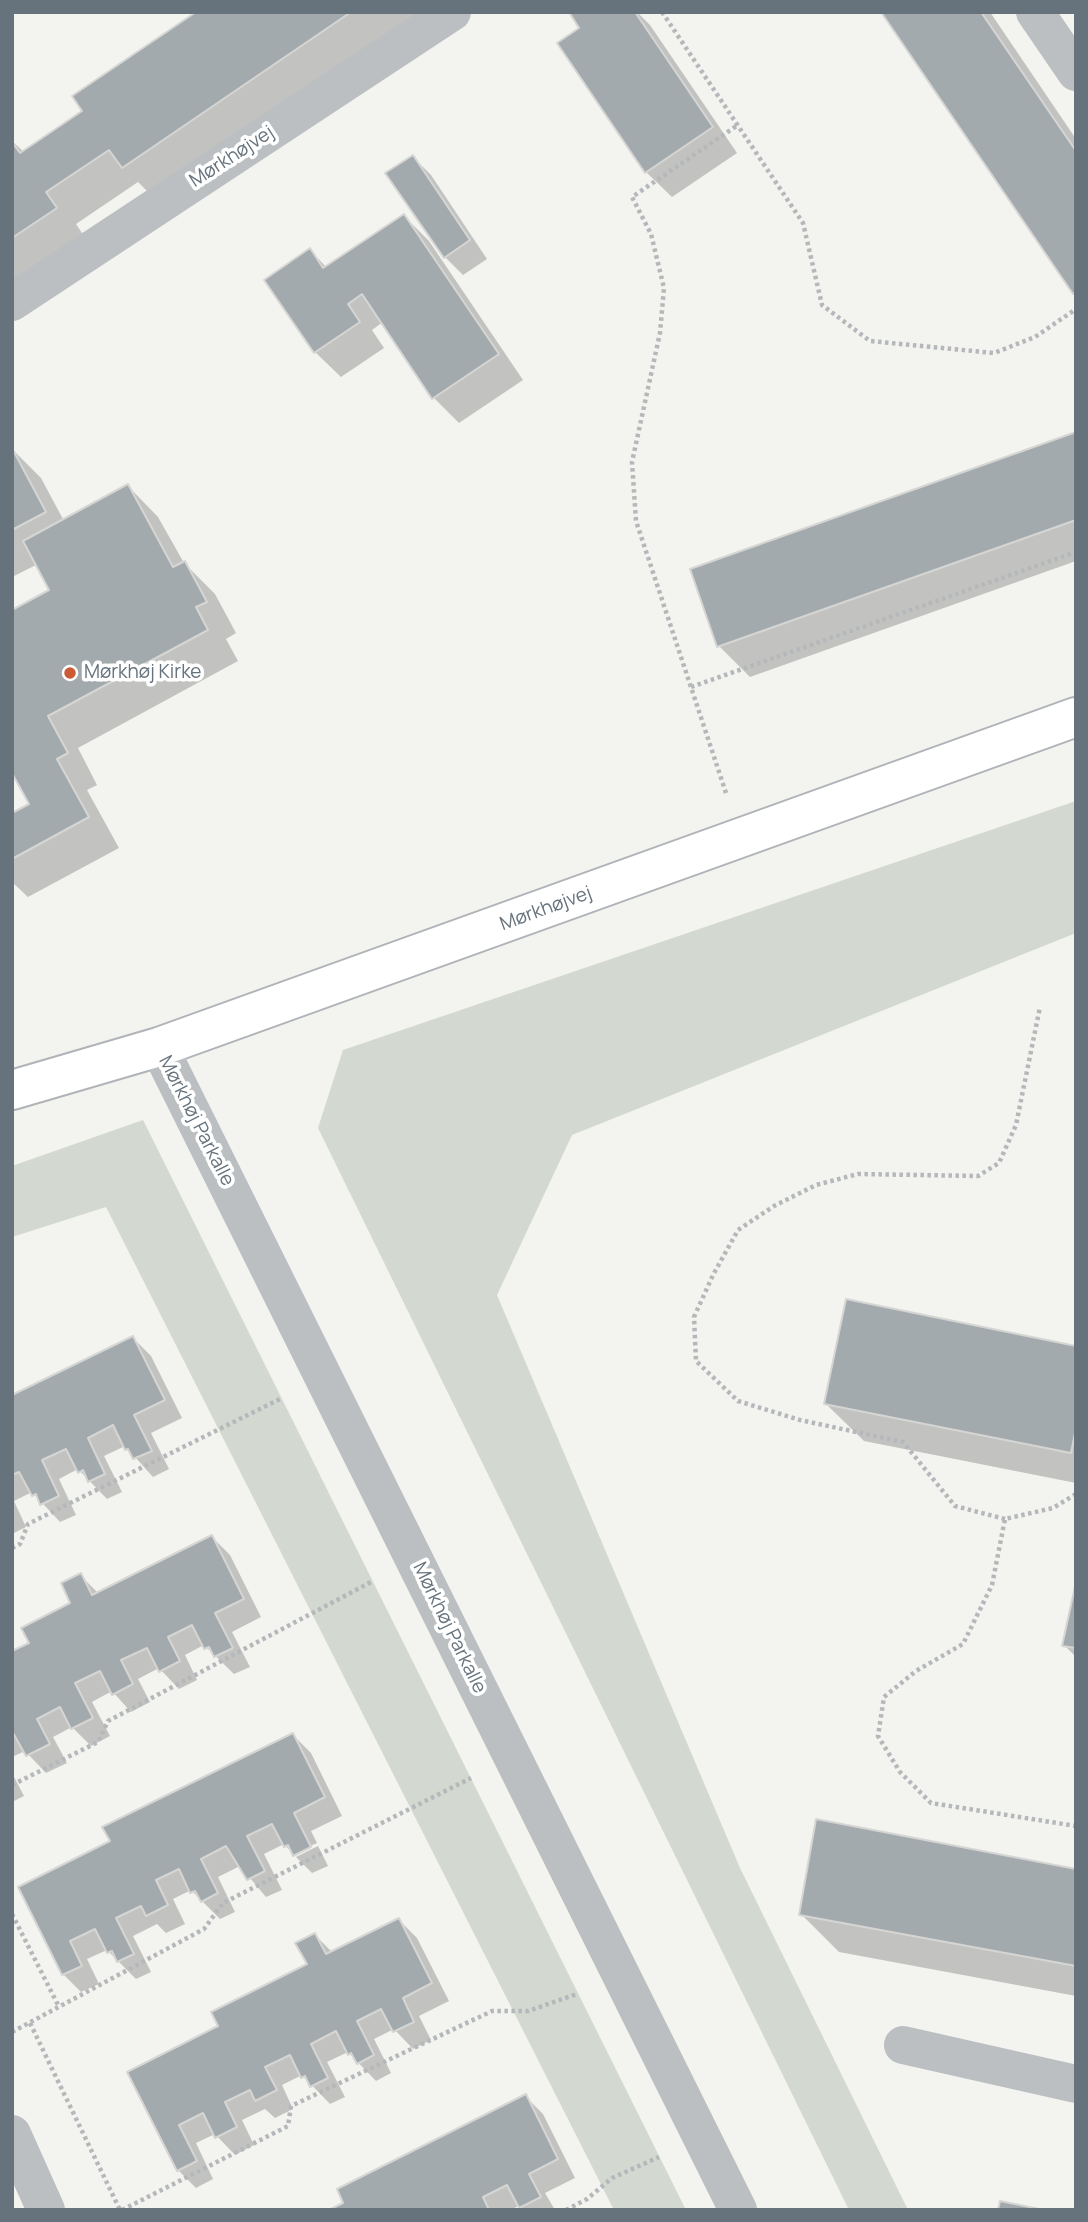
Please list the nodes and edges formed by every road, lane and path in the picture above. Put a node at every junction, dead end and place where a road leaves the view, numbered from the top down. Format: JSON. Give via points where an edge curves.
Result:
{"nodes":[{"id":1,"x":452,"y":12,"type":"edge"},
{"id":2,"x":662,"y":12,"type":"edge"},
{"id":3,"x":1035,"y":12,"type":"edge"},
{"id":4,"x":1076,"y":72,"type":"edge"},
{"id":5,"x":738,"y":125,"type":"junction"},
{"id":6,"x":12,"y":302,"type":"edge"},
{"id":7,"x":1076,"y":309,"type":"edge"},
{"id":8,"x":1076,"y":552,"type":"edge"},
{"id":9,"x":691,"y":687,"type":"junction"},
{"id":10,"x":1076,"y":716,"type":"edge"},
{"id":11,"x":741,"y":838,"type":"junction"},
{"id":12,"x":1040,"y":1007,"type":"dead end"},
{"id":13,"x":159,"y":1047,"type":"junction"},
{"id":14,"x":12,"y":1090,"type":"edge"},
{"id":15,"x":324,"y":1377,"type":"junction"},
{"id":16,"x":1076,"y":1494,"type":"edge"},
{"id":17,"x":1005,"y":1519,"type":"junction"},
{"id":18,"x":12,"y":1548,"type":"edge"},
{"id":19,"x":415,"y":1559,"type":"junction"},
{"id":20,"x":513,"y":1757,"type":"junction"},
{"id":21,"x":12,"y":1785,"type":"edge"},
{"id":22,"x":1076,"y":1826,"type":"edge"},
{"id":23,"x":12,"y":1914,"type":"edge"},
{"id":24,"x":624,"y":1978,"type":"junction"},
{"id":25,"x":59,"y":2007,"type":"junction"},
{"id":26,"x":30,"y":2022,"type":"junction"},
{"id":27,"x":12,"y":2032,"type":"edge"},
{"id":28,"x":903,"y":2045,"type":"dead end"},
{"id":29,"x":1076,"y":2084,"type":"edge"},
{"id":30,"x":12,"y":2134,"type":"edge"},
{"id":31,"x":702,"y":2137,"type":"junction"},
{"id":32,"x":46,"y":2210,"type":"edge"},
{"id":33,"x":121,"y":2210,"type":"edge"},
{"id":34,"x":566,"y":2210,"type":"edge"},
{"id":35,"x":738,"y":2210,"type":"edge"}],
"edges":[{"from":1,"to":6,"type":"street","name":"Mørkhøjvej"},
{"from":2,"to":5,"type":"path"},
{"from":3,"to":4,"type":"street"},
{"from":5,"to":7,"type":"path","via":[[803,223],[822,305],[870,341],[994,353],[1035,337]]},
{"from":5,"to":9,"type":"path","via":[[632,197],[651,234],[664,288],[660,333],[632,462],[636,521]]},
{"from":8,"to":9,"type":"path"},
{"from":9,"to":11,"type":"path"},
{"from":10,"to":11,"type":"street","name":"Mørkhøjvej"},
{"from":11,"to":13,"type":"street","name":"Mørkhøjvej"},
{"from":12,"to":17,"type":"path","via":[[1016,1125],[999,1163],[978,1176],[858,1174],[816,1185],[774,1206],[738,1230],[694,1317],[696,1361],[738,1401],[903,1442],[955,1506]]},
{"from":13,"to":14,"type":"street","name":"Mørkhøjvej"},
{"from":13,"to":15,"type":"street","name":"Mørkhøj Parkalle"},
{"from":15,"to":18,"type":"path","via":[[28,1524],[20,1544]]},
{"from":15,"to":19,"type":"street","name":"Mørkhøj Parkalle"},
{"from":16,"to":17,"type":"path","via":[[1053,1508]]},
{"from":17,"to":22,"type":"path","via":[[992,1585],[963,1644],[916,1671],[884,1698],[878,1736],[900,1772],[931,1803]]},
{"from":19,"to":20,"type":"street","name":"Mørkhøj Parkalle"},
{"from":19,"to":21,"type":"path","via":[[108,1721],[98,1742]]},
{"from":20,"to":24,"type":"street","name":"Mørkhøj Parkalle"},
{"from":20,"to":25,"type":"path","via":[[223,1903],[204,1929]]},
{"from":23,"to":25,"type":"path"},
{"from":24,"to":31,"type":"street","name":"Mørkhøj Parkalle"},
{"from":24,"to":33,"type":"path","via":[[528,2011],[492,2011],[291,2106],[288,2126]]},
{"from":25,"to":26,"type":"path"},
{"from":26,"to":27,"type":"path"},
{"from":26,"to":33,"type":"path"},
{"from":28,"to":29,"type":"street"},
{"from":30,"to":32,"type":"street"},
{"from":31,"to":34,"type":"path","via":[[612,2178]]},
{"from":31,"to":35,"type":"street","name":"Mørkhøj Parkalle"}]}
